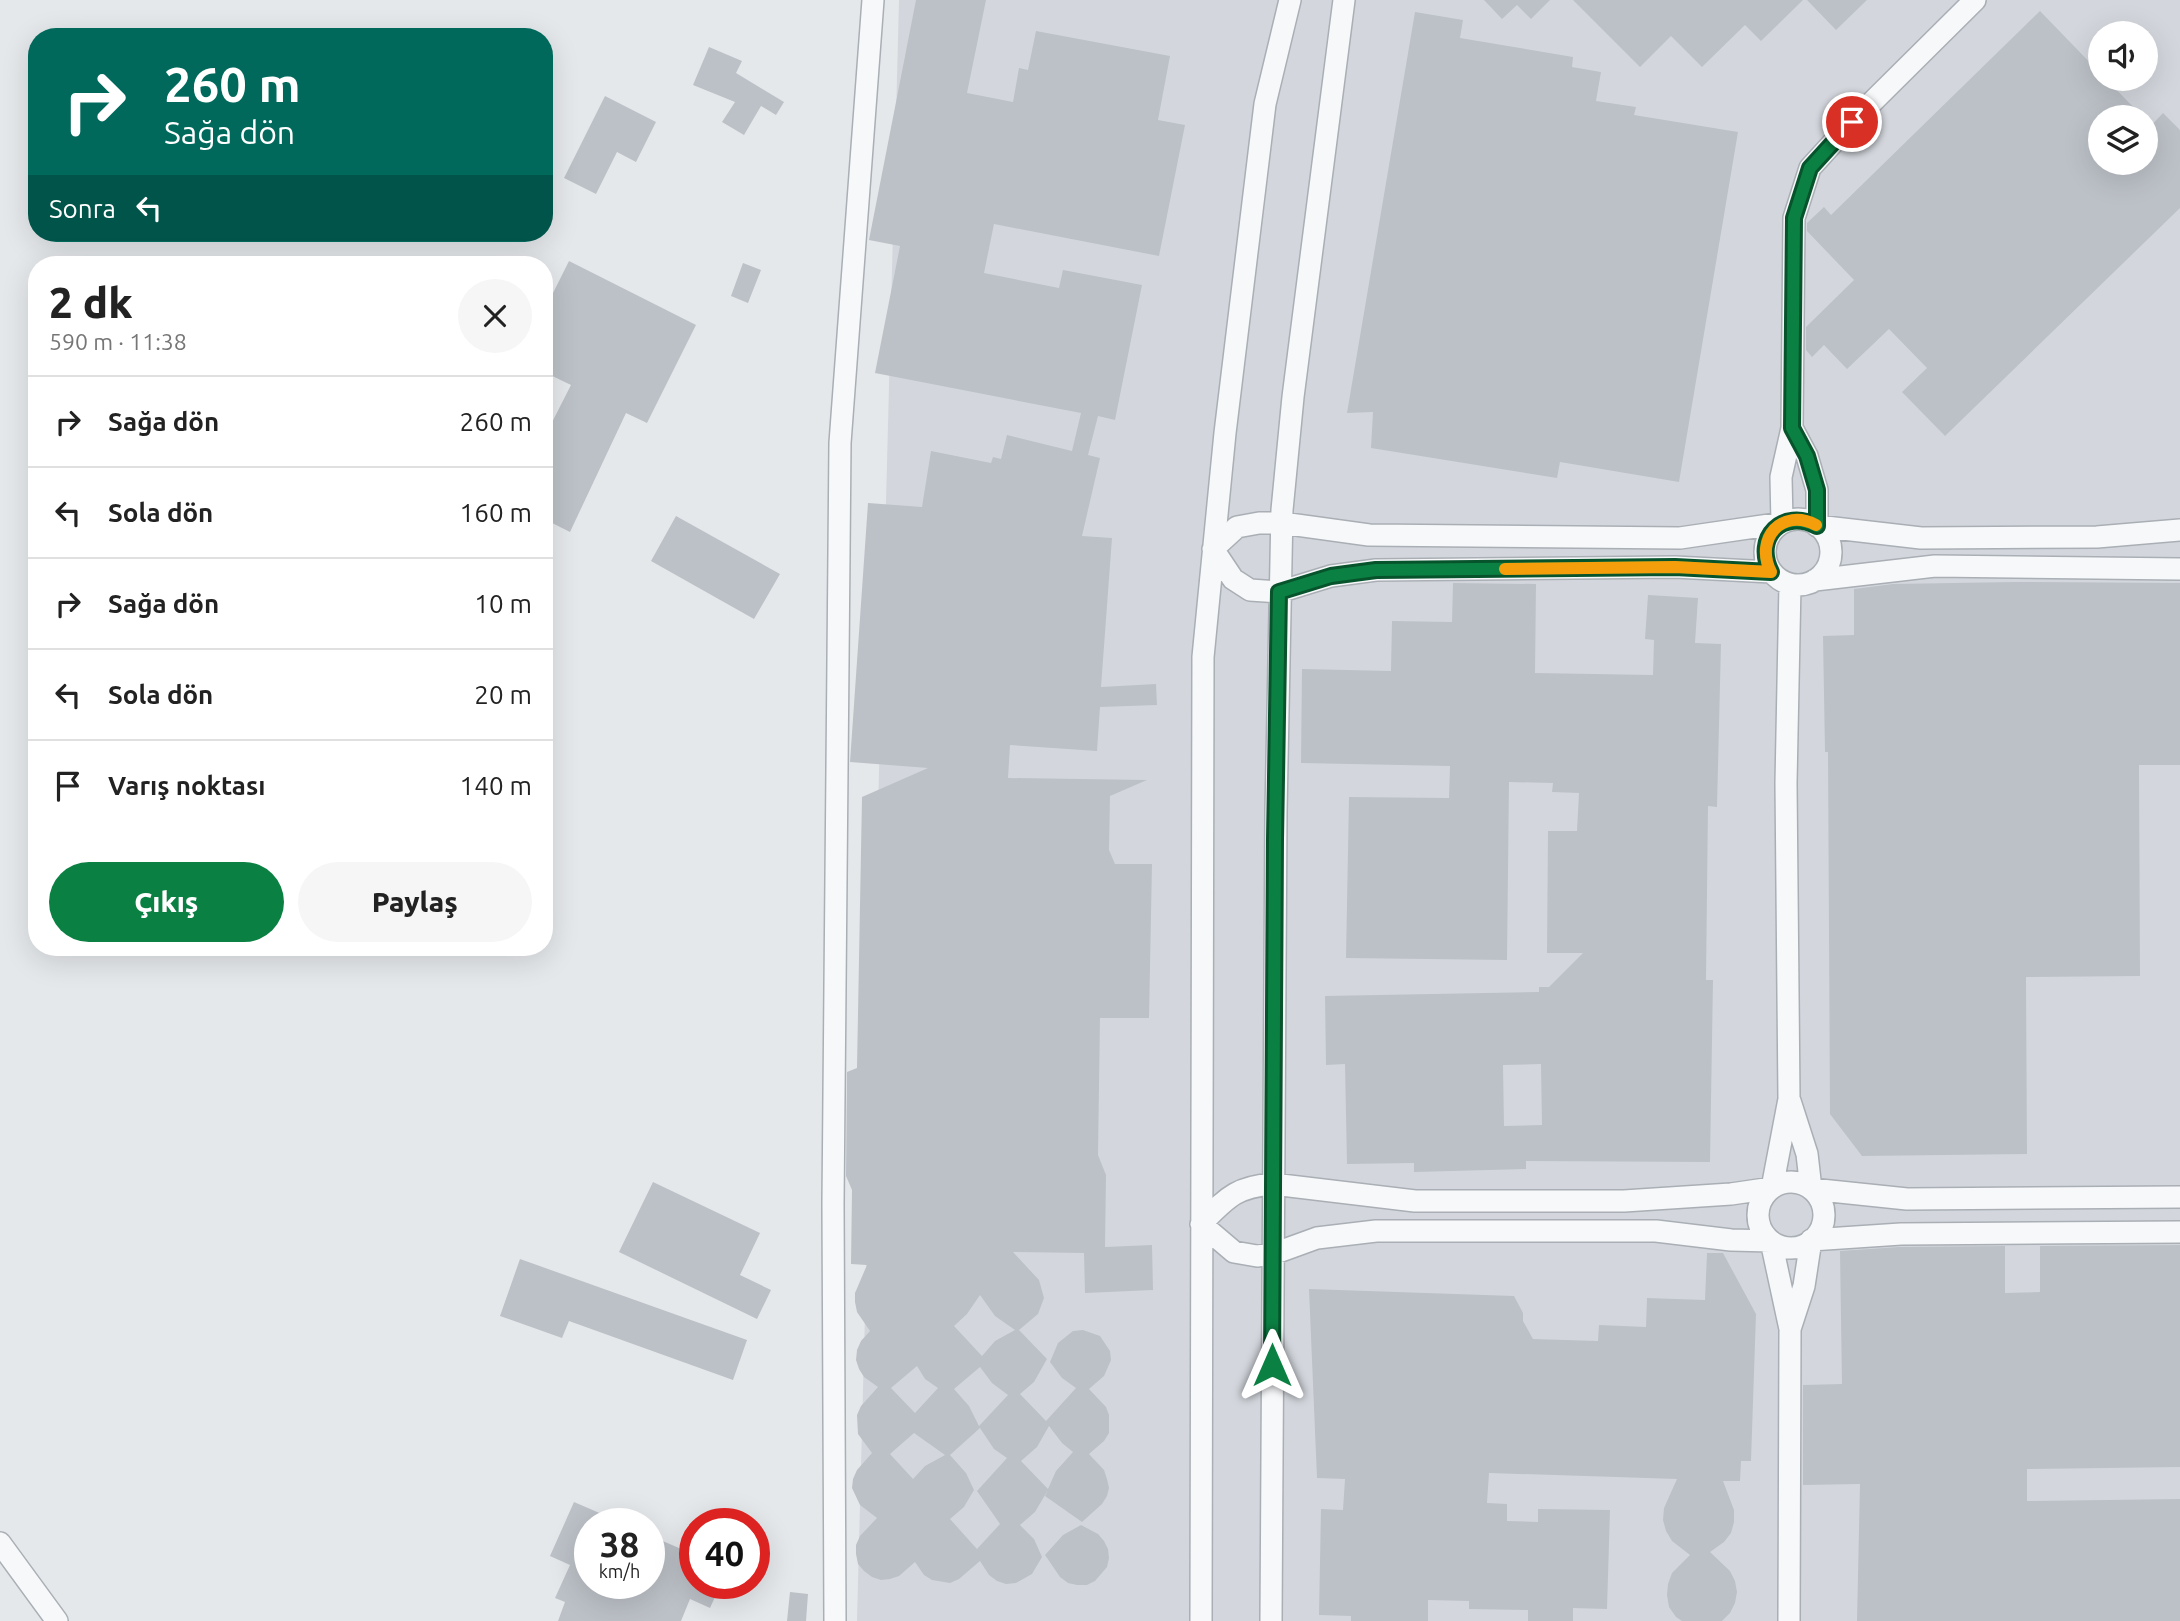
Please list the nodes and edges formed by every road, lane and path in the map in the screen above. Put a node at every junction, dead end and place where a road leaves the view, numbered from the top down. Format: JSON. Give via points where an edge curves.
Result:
{"nodes":[{"id":1,"x":873,"y":0,"type":"edge"},
{"id":2,"x":1290,"y":0,"type":"edge"},
{"id":3,"x":1344,"y":0,"type":"edge"},
{"id":4,"x":1975,"y":0,"type":"edge"},
{"id":5,"x":1792,"y":428,"type":"junction"},
{"id":6,"x":1282,"y":523,"type":"junction"},
{"id":7,"x":1782,"y":523,"type":"junction"},
{"id":8,"x":1817,"y":526,"type":"junction"},
{"id":9,"x":2180,"y":530,"type":"edge"},
{"id":10,"x":2097,"y":537,"type":"junction"},
{"id":11,"x":1213,"y":550,"type":"junction"},
{"id":12,"x":2096,"y":569,"type":"junction"},
{"id":13,"x":2180,"y":569,"type":"edge"},
{"id":14,"x":1771,"y":572,"type":"junction"},
{"id":15,"x":1815,"y":580,"type":"junction"},
{"id":16,"x":1790,"y":584,"type":"junction"},
{"id":17,"x":1279,"y":592,"type":"junction"},
{"id":18,"x":1789,"y":1099,"type":"junction"},
{"id":19,"x":1273,"y":1184,"type":"junction"},
{"id":20,"x":1772,"y":1188,"type":"junction"},
{"id":21,"x":1811,"y":1189,"type":"junction"},
{"id":22,"x":2180,"y":1197,"type":"edge"},
{"id":23,"x":1202,"y":1224,"type":"junction"},
{"id":24,"x":2180,"y":1232,"type":"edge"},
{"id":25,"x":1811,"y":1240,"type":"junction"},
{"id":26,"x":1770,"y":1241,"type":"junction"},
{"id":27,"x":1273,"y":1254,"type":"junction"},
{"id":28,"x":1790,"y":1329,"type":"junction"},
{"id":29,"x":0,"y":1543,"type":"edge"},
{"id":30,"x":58,"y":1621,"type":"edge"},
{"id":31,"x":835,"y":1621,"type":"edge"},
{"id":32,"x":1201,"y":1621,"type":"edge"},
{"id":33,"x":1271,"y":1621,"type":"edge"},
{"id":34,"x":1789,"y":1621,"type":"edge"}],
"edges":[{"from":1,"to":31,"type":"street","via":[[841,443],[833,1204]]},
{"from":2,"to":11,"type":"street","via":[[1265,104]]},
{"from":3,"to":6,"type":"street"},
{"from":4,"to":5,"type":"street","via":[[1810,168],[1794,218]]},
{"from":5,"to":7,"type":"street","via":[[1781,477]]},
{"from":5,"to":8,"type":"street","via":[[1817,490]]},
{"from":6,"to":7,"type":"street","via":[[1369,535],[1680,538]]},
{"from":6,"to":11,"type":"street","via":[[1237,527]]},
{"from":6,"to":17,"type":"street"},
{"from":7,"to":8,"type":"street","via":[[1807,520]]},
{"from":7,"to":14,"type":"street","via":[[1765,544]]},
{"from":8,"to":10,"type":"street","via":[[1921,538]]},
{"from":8,"to":15,"type":"street","via":[[1826,534],[1831,553],[1824,573]]},
{"from":9,"to":10,"type":"street"},
{"from":10,"to":12,"type":"street"},
{"from":11,"to":17,"type":"street","via":[[1233,579],[1250,590]]},
{"from":11,"to":23,"type":"street","via":[[1203,657]]},
{"from":12,"to":13,"type":"street"},
{"from":12,"to":15,"type":"street","via":[[1935,566]]},
{"from":14,"to":16,"type":"street"},
{"from":14,"to":17,"type":"street","via":[[1675,567],[1376,570],[1331,576]]},
{"from":15,"to":16,"type":"street"},
{"from":16,"to":18,"type":"street","via":[[1786,783]]},
{"from":17,"to":19,"type":"street"},
{"from":18,"to":20,"type":"street"},
{"from":18,"to":21,"type":"street","via":[[1807,1154]]},
{"from":19,"to":20,"type":"street","via":[[1415,1201],[1623,1201]]},
{"from":19,"to":23,"type":"street","via":[[1251,1186],[1229,1196]]},
{"from":19,"to":27,"type":"street"},
{"from":20,"to":21,"type":"street","via":[[1793,1182]]},
{"from":20,"to":26,"type":"street","via":[[1758,1211],[1759,1223]]},
{"from":21,"to":22,"type":"street","via":[[1907,1199]]},
{"from":21,"to":25,"type":"street","via":[[1824,1215]]},
{"from":23,"to":27,"type":"street","via":[[1234,1252]]},
{"from":23,"to":32,"type":"street"},
{"from":24,"to":25,"type":"street","via":[[1900,1234]]},
{"from":25,"to":26,"type":"street","via":[[1796,1248]]},
{"from":25,"to":28,"type":"street","via":[[1804,1286]]},
{"from":26,"to":27,"type":"street","via":[[1656,1231],[1377,1231],[1317,1238]]},
{"from":26,"to":28,"type":"street"},
{"from":27,"to":33,"type":"street"},
{"from":28,"to":34,"type":"street"},
{"from":29,"to":30,"type":"street"}]}
